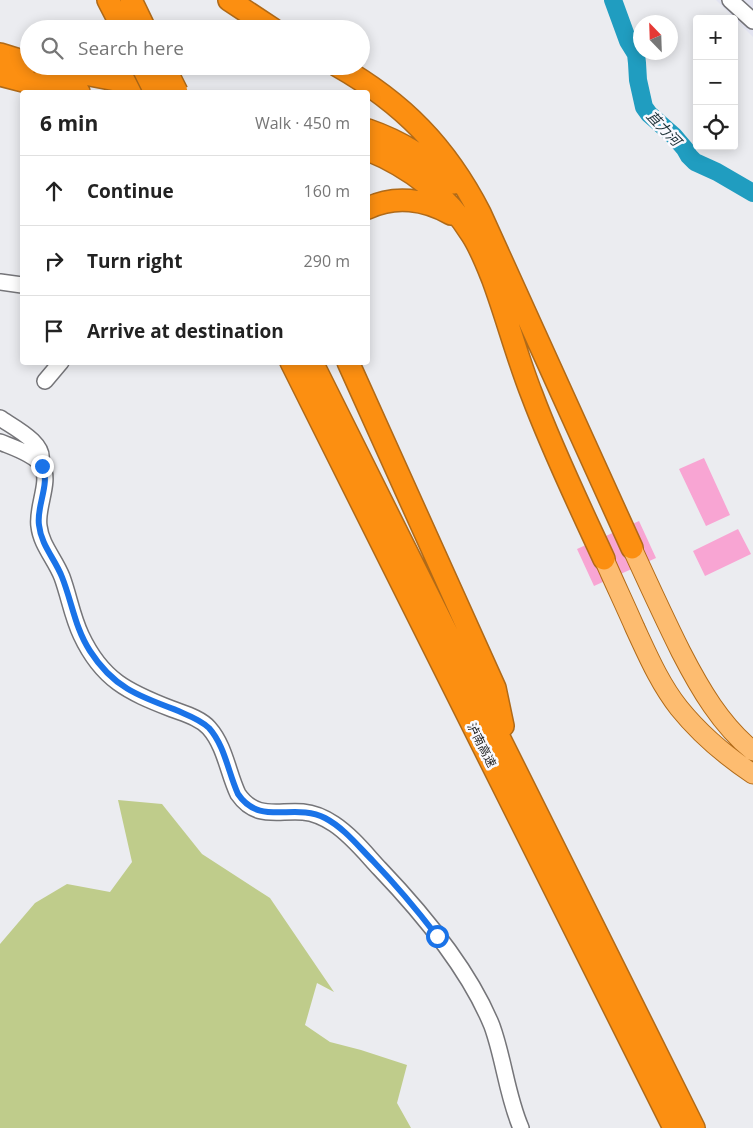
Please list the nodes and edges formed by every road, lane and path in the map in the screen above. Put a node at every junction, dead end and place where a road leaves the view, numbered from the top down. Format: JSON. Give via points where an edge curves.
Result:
{"nodes":[{"id":1,"x":229,"y":0,"type":"edge"},
{"id":2,"x":730,"y":0,"type":"edge"},
{"id":3,"x":121,"y":3,"type":"edge"},
{"id":4,"x":122,"y":20,"type":"edge"},
{"id":5,"x":137,"y":20,"type":"edge"},
{"id":6,"x":259,"y":20,"type":"edge"},
{"id":7,"x":753,"y":22,"type":"edge"},
{"id":8,"x":0,"y":54,"type":"edge"},
{"id":9,"x":20,"y":60,"type":"edge"},
{"id":10,"x":0,"y":75,"type":"edge"},
{"id":11,"x":91,"y":75,"type":"edge"},
{"id":12,"x":146,"y":75,"type":"edge"},
{"id":13,"x":168,"y":75,"type":"edge"},
{"id":14,"x":352,"y":75,"type":"edge"},
{"id":15,"x":68,"y":90,"type":"edge"},
{"id":16,"x":154,"y":90,"type":"edge"},
{"id":17,"x":172,"y":90,"type":"edge"},
{"id":18,"x":176,"y":90,"type":"edge"},
{"id":19,"x":370,"y":131,"type":"edge"},
{"id":20,"x":370,"y":151,"type":"edge"},
{"id":21,"x":370,"y":207,"type":"edge"},
{"id":22,"x":472,"y":219,"type":"junction"},
{"id":23,"x":0,"y":282,"type":"edge"},
{"id":24,"x":20,"y":285,"type":"edge"},
{"id":25,"x":58,"y":365,"type":"edge"},
{"id":26,"x":293,"y":365,"type":"edge"},
{"id":27,"x":314,"y":365,"type":"edge"},
{"id":28,"x":349,"y":365,"type":"edge"},
{"id":29,"x":45,"y":381,"type":"dead end"},
{"id":30,"x":0,"y":418,"type":"edge"},
{"id":31,"x":0,"y":442,"type":"edge"},
{"id":32,"x":40,"y":463,"type":"junction"},
{"id":33,"x":632,"y":548,"type":"joint"},
{"id":34,"x":604,"y":559,"type":"joint"},
{"id":35,"x":753,"y":751,"type":"edge"},
{"id":36,"x":509,"y":756,"type":"junction"},
{"id":37,"x":753,"y":774,"type":"edge"},
{"id":38,"x":680,"y":1120,"type":"edge"},
{"id":39,"x":521,"y":1128,"type":"edge"}],
"edges":[{"from":1,"to":6,"type":"highway"},
{"from":2,"to":7,"type":"street"},
{"from":3,"to":4,"type":"highway"},
{"from":3,"to":5,"type":"highway"},
{"from":8,"to":9,"type":"highway"},
{"from":10,"to":15,"type":"highway"},
{"from":11,"to":17,"type":"highway"},
{"from":12,"to":16,"type":"highway","bridge":true},
{"from":13,"to":18,"type":"highway","bridge":true},
{"from":14,"to":22,"type":"highway","via":[[386,98],[434,143],[468,190]]},
{"from":19,"to":22,"type":"highway","via":[[395,141],[434,165],[458,186]]},
{"from":20,"to":22,"type":"highway","via":[[422,180],[448,204]]},
{"from":21,"to":22,"type":"highway","via":[[394,200],[418,201],[458,218]]},
{"from":22,"to":33,"type":"highway"},
{"from":22,"to":34,"type":"highway","via":[[477,243],[533,399]]},
{"from":23,"to":24,"type":"street"},
{"from":25,"to":29,"type":"street"},
{"from":26,"to":38,"type":"highway","name":"泸南高速"},
{"from":27,"to":36,"type":"highway","name":"泸南高速"},
{"from":28,"to":36,"type":"highway","via":[[495,688]]},
{"from":30,"to":32,"type":"street","via":[[37,446],[42,455]]},
{"from":31,"to":32,"type":"street"},
{"from":32,"to":39,"type":"street","via":[[46,476],[39,514],[40,534],[61,575],[81,634],[98,664],[129,690],[207,726],[220,745],[238,794],[248,806],[265,812],[301,811],[325,818],[346,834],[399,889],[466,975],[480,1001],[496,1040]]},
{"from":33,"to":35,"type":"main road","via":[[669,629],[700,686],[725,722]]},
{"from":34,"to":37,"type":"main road","via":[[669,694],[703,734]]},
{"from":36,"to":38,"type":"highway","name":"泸南高速"}]}
